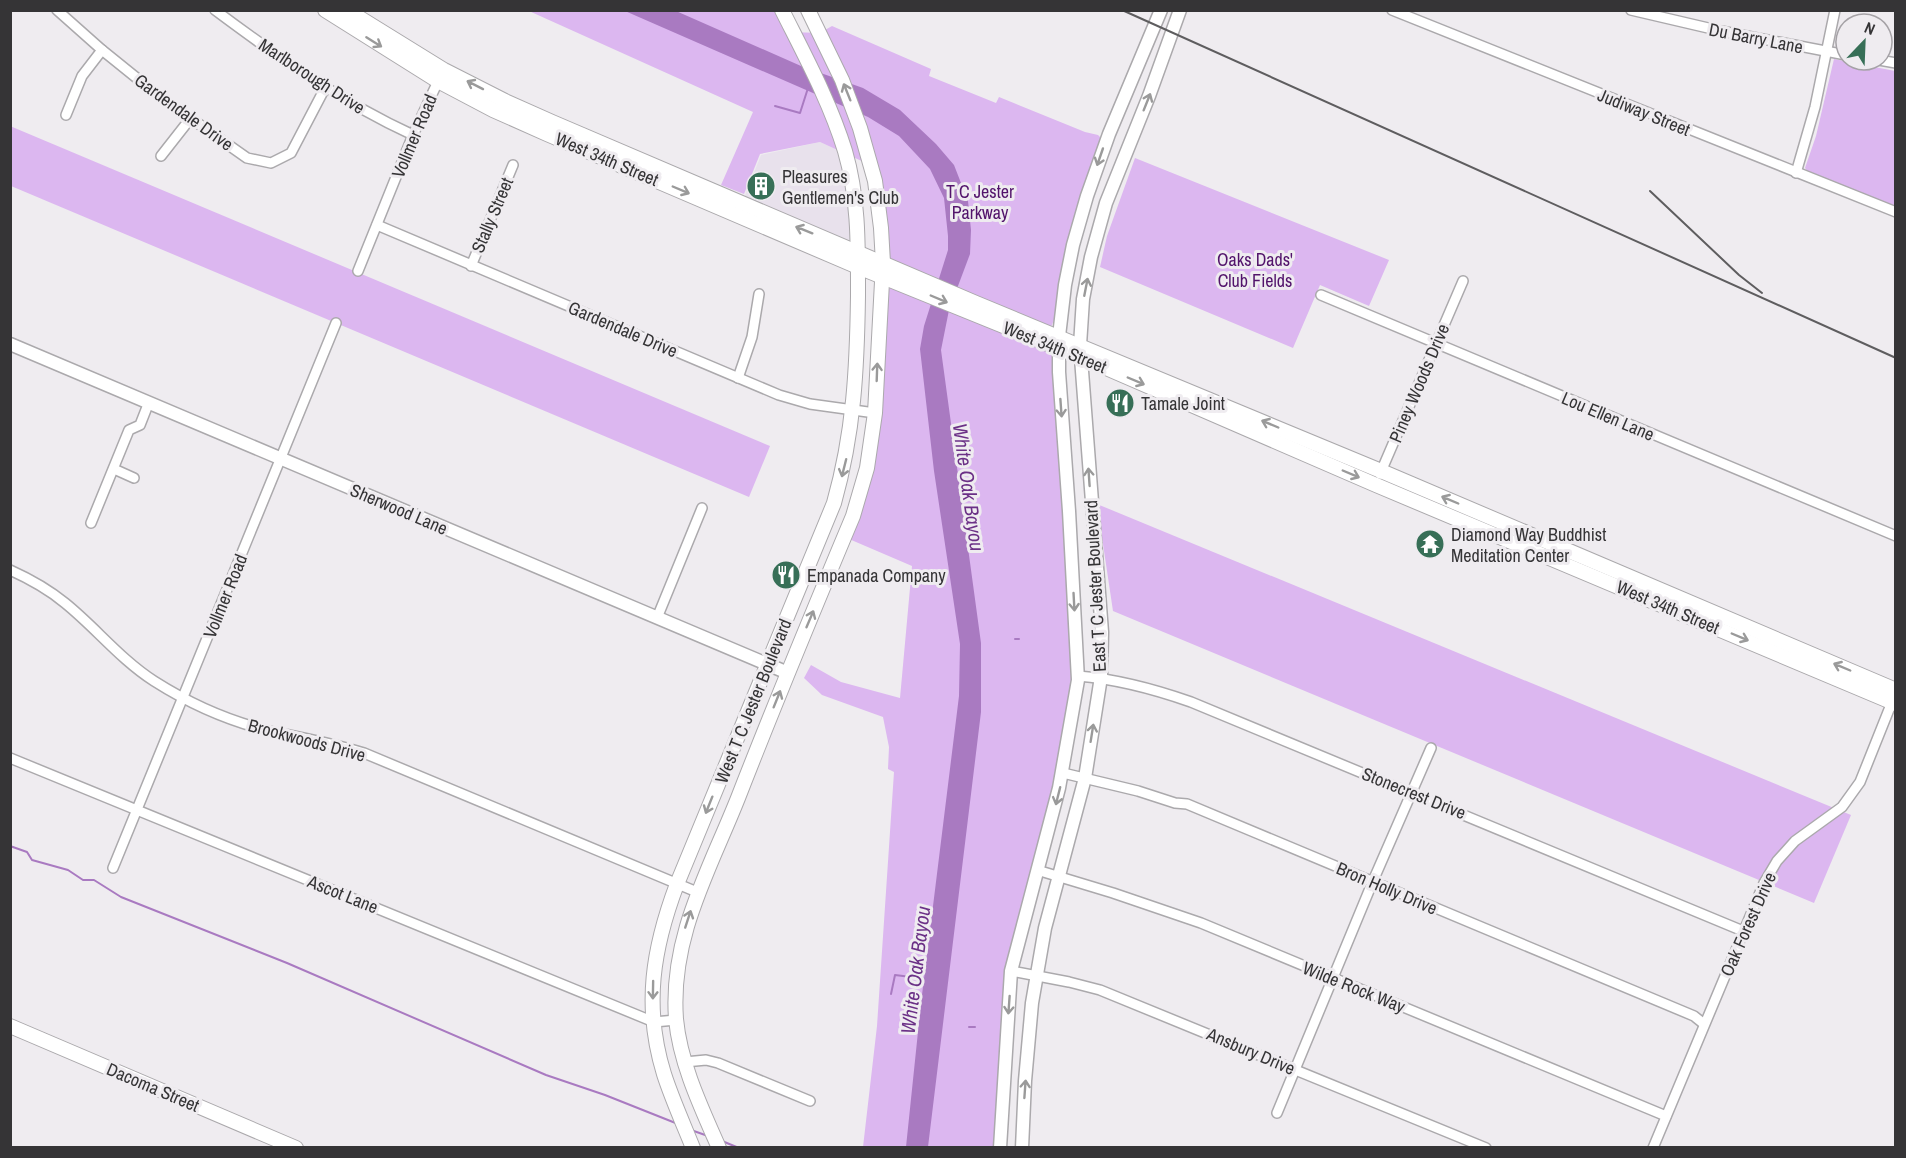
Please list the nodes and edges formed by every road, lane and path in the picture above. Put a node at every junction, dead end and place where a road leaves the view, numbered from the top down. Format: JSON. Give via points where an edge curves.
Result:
{"nodes":[{"id":1,"x":57,"y":10,"type":"edge"},
{"id":2,"x":215,"y":10,"type":"edge"},
{"id":3,"x":325,"y":10,"type":"edge"},
{"id":4,"x":782,"y":10,"type":"edge"},
{"id":5,"x":808,"y":10,"type":"edge"},
{"id":6,"x":1161,"y":10,"type":"edge"},
{"id":7,"x":1180,"y":10,"type":"edge"},
{"id":8,"x":1392,"y":10,"type":"edge"},
{"id":9,"x":1631,"y":10,"type":"edge"},
{"id":10,"x":1835,"y":10,"type":"edge"},
{"id":11,"x":347,"y":15,"type":"edge"},
{"id":12,"x":102,"y":50,"type":"junction"},
{"id":13,"x":1827,"y":52,"type":"junction"},
{"id":14,"x":1834,"y":53,"type":"edge"},
{"id":15,"x":1138,"y":65,"type":"junction"},
{"id":16,"x":1158,"y":73,"type":"junction"},
{"id":17,"x":441,"y":76,"type":"junction"},
{"id":18,"x":325,"y":88,"type":"junction"},
{"id":19,"x":66,"y":115,"type":"dead end"},
{"id":20,"x":190,"y":119,"type":"junction"},
{"id":21,"x":413,"y":135,"type":"junction"},
{"id":22,"x":866,"y":147,"type":"junction"},
{"id":23,"x":846,"y":153,"type":"junction"},
{"id":24,"x":161,"y":156,"type":"dead end"},
{"id":25,"x":513,"y":165,"type":"dead end"},
{"id":26,"x":1796,"y":172,"type":"junction"},
{"id":27,"x":1087,"y":196,"type":"junction"},
{"id":28,"x":1106,"y":203,"type":"junction"},
{"id":29,"x":1896,"y":212,"type":"edge"},
{"id":30,"x":377,"y":225,"type":"junction"},
{"id":31,"x":858,"y":252,"type":"junction"},
{"id":32,"x":471,"y":266,"type":"junction"},
{"id":33,"x":858,"y":267,"type":"junction"},
{"id":34,"x":883,"y":270,"type":"junction"},
{"id":35,"x":358,"y":271,"type":"dead end"},
{"id":36,"x":1463,"y":281,"type":"dead end"},
{"id":37,"x":759,"y":294,"type":"dead end"},
{"id":38,"x":1322,"y":295,"type":"dead end"},
{"id":39,"x":336,"y":323,"type":"dead end"},
{"id":40,"x":1059,"y":343,"type":"junction"},
{"id":41,"x":1435,"y":343,"type":"junction"},
{"id":42,"x":10,"y":344,"type":"edge"},
{"id":43,"x":1082,"y":352,"type":"junction"},
{"id":44,"x":738,"y":378,"type":"junction"},
{"id":45,"x":149,"y":402,"type":"junction"},
{"id":46,"x":1207,"y":405,"type":"junction"},
{"id":47,"x":854,"y":411,"type":"junction"},
{"id":48,"x":875,"y":413,"type":"junction"},
{"id":49,"x":282,"y":458,"type":"junction"},
{"id":50,"x":114,"y":469,"type":"junction"},
{"id":51,"x":1382,"y":471,"type":"junction"},
{"id":52,"x":134,"y":478,"type":"dead end"},
{"id":53,"x":1376,"y":485,"type":"junction"},
{"id":54,"x":702,"y":508,"type":"dead end"},
{"id":55,"x":1478,"y":512,"type":"junction"},
{"id":56,"x":1070,"y":516,"type":"junction"},
{"id":57,"x":1092,"y":516,"type":"junction"},
{"id":58,"x":91,"y":523,"type":"dead end"},
{"id":59,"x":1473,"y":526,"type":"junction"},
{"id":60,"x":1896,"y":536,"type":"edge"},
{"id":61,"x":1568,"y":558,"type":"junction"},
{"id":62,"x":10,"y":570,"type":"edge"},
{"id":63,"x":657,"y":618,"type":"junction"},
{"id":64,"x":767,"y":664,"type":"junction"},
{"id":65,"x":788,"y":673,"type":"junction"},
{"id":66,"x":1078,"y":676,"type":"junction"},
{"id":67,"x":1101,"y":677,"type":"junction"},
{"id":68,"x":1895,"y":698,"type":"edge"},
{"id":69,"x":183,"y":699,"type":"junction"},
{"id":70,"x":1431,"y":748,"type":"dead end"},
{"id":71,"x":10,"y":758,"type":"edge"},
{"id":72,"x":1063,"y":773,"type":"junction"},
{"id":73,"x":1085,"y":778,"type":"junction"},
{"id":74,"x":1411,"y":792,"type":"junction"},
{"id":75,"x":137,"y":809,"type":"junction"},
{"id":76,"x":113,"y":868,"type":"dead end"},
{"id":77,"x":1037,"y":870,"type":"junction"},
{"id":78,"x":1059,"y":876,"type":"junction"},
{"id":79,"x":1372,"y":881,"type":"junction"},
{"id":80,"x":677,"y":884,"type":"junction"},
{"id":81,"x":697,"y":892,"type":"junction"},
{"id":82,"x":1743,"y":931,"type":"junction"},
{"id":83,"x":1011,"y":971,"type":"junction"},
{"id":84,"x":1036,"y":976,"type":"junction"},
{"id":85,"x":1333,"y":978,"type":"junction"},
{"id":86,"x":676,"y":1020,"type":"junction"},
{"id":87,"x":654,"y":1022,"type":"junction"},
{"id":88,"x":1704,"y":1024,"type":"junction"},
{"id":89,"x":10,"y":1026,"type":"edge"},
{"id":90,"x":685,"y":1062,"type":"junction"},
{"id":91,"x":1295,"y":1070,"type":"junction"},
{"id":92,"x":810,"y":1101,"type":"dead end"},
{"id":93,"x":1277,"y":1113,"type":"dead end"},
{"id":94,"x":1666,"y":1116,"type":"junction"},
{"id":95,"x":1000,"y":1118,"type":"junction"},
{"id":96,"x":1023,"y":1119,"type":"junction"},
{"id":97,"x":692,"y":1146,"type":"edge"},
{"id":98,"x":296,"y":1148,"type":"edge"},
{"id":99,"x":719,"y":1148,"type":"edge"},
{"id":100,"x":1000,"y":1148,"type":"edge"},
{"id":101,"x":1022,"y":1148,"type":"edge"},
{"id":102,"x":1486,"y":1148,"type":"edge"},
{"id":103,"x":1653,"y":1148,"type":"edge"}],
"edges":[{"from":1,"to":12,"type":"street","name":"Gardendale Drive"},
{"from":2,"to":18,"type":"street","name":"Marlborough Drive"},
{"from":3,"to":11,"type":"main road","name":"West 34th Street"},
{"from":4,"to":23,"type":"main road","name":"West T C Jester Boulevard","via":[[831,111]]},
{"from":22,"to":5,"type":"main road","name":"West T C Jester Boulevard","one_way":true,"via":[[842,80]]},
{"from":6,"to":15,"type":"street"},
{"from":7,"to":16,"type":"street","name":"East T C Jester Boulevard"},
{"from":8,"to":26,"type":"street","name":"Judiway Street"},
{"from":9,"to":13,"type":"street","name":"Du Barry Lane"},
{"from":10,"to":13,"type":"street"},
{"from":11,"to":17,"type":"main road","name":"West 34th Street"},
{"from":12,"to":19,"type":"street","via":[[82,76]]},
{"from":12,"to":20,"type":"street","name":"Gardendale Drive"},
{"from":13,"to":14,"type":"street","name":"Du Barry Lane"},
{"from":13,"to":26,"type":"street"},
{"from":15,"to":16,"type":"street"},
{"from":15,"to":27,"type":"street","one_way":true},
{"from":28,"to":16,"type":"street","name":"East T C Jester Boulevard","one_way":true},
{"from":17,"to":21,"type":"street","name":"Vollmer Road"},
{"from":31,"to":17,"type":"main road","name":"West 34th Street","one_way":true},
{"from":17,"to":33,"type":"main road","name":"West 34th Street","one_way":true,"via":[[514,120]]},
{"from":18,"to":20,"type":"street","name":"Gardendale Drive","via":[[291,153],[271,163],[247,158]]},
{"from":18,"to":21,"type":"street","name":"Marlborough Drive"},
{"from":20,"to":24,"type":"street"},
{"from":21,"to":30,"type":"street","name":"Vollmer Road"},
{"from":22,"to":23,"type":"main road"},
{"from":22,"to":34,"type":"main road","name":"West T C Jester Boulevard","via":[[875,181]]},
{"from":23,"to":31,"type":"main road","name":"West T C Jester Boulevard","via":[[857,210]]},
{"from":25,"to":32,"type":"street","name":"Stally Street"},
{"from":26,"to":29,"type":"street","name":"Judiway Street"},
{"from":27,"to":28,"type":"street"},
{"from":27,"to":40,"type":"street","name":"East T C Jester Boulevard","via":[[1070,259]]},
{"from":43,"to":28,"type":"street","name":"East T C Jester Boulevard","one_way":true,"via":[[1083,298]]},
{"from":30,"to":32,"type":"street","name":"Gardendale Drive"},
{"from":30,"to":35,"type":"street","name":"Vollmer Road"},
{"from":31,"to":33,"type":"main road","name":"West T C Jester Boulevard"},
{"from":31,"to":34,"type":"main road","name":"West 34th Street"},
{"from":32,"to":44,"type":"street","name":"Gardendale Drive"},
{"from":33,"to":34,"type":"main road","name":"West 34th Street"},
{"from":33,"to":47,"type":"main road","name":"West T C Jester Boulevard"},
{"from":34,"to":40,"type":"main road","name":"West 34th Street"},
{"from":48,"to":34,"type":"main road","name":"West T C Jester Boulevard","one_way":true},
{"from":36,"to":41,"type":"street","name":"Piney Woods Drive"},
{"from":37,"to":44,"type":"street","via":[[752,337]]},
{"from":38,"to":41,"type":"street","name":"Lou Ellen Lane"},
{"from":39,"to":49,"type":"street","name":"Vollmer Road"},
{"from":40,"to":43,"type":"main road","name":"West 34th Street"},
{"from":40,"to":56,"type":"street","name":"East T C Jester Boulevard","one_way":true},
{"from":41,"to":51,"type":"street","name":"Piney Woods Drive"},
{"from":41,"to":60,"type":"street","name":"Lou Ellen Lane"},
{"from":42,"to":45,"type":"street","name":"Sherwood Lane"},
{"from":43,"to":46,"type":"main road","name":"West 34th Street"},
{"from":57,"to":43,"type":"street","name":"East T C Jester Boulevard","one_way":true},
{"from":44,"to":47,"type":"street","name":"Gardendale Drive","via":[[810,404]]},
{"from":45,"to":49,"type":"street","name":"Sherwood Lane"},
{"from":45,"to":50,"type":"street","via":[[140,425],[129,430]]},
{"from":51,"to":46,"type":"main road","name":"West 34th Street","one_way":true},
{"from":46,"to":53,"type":"main road","name":"West 34th Street","one_way":true},
{"from":47,"to":48,"type":"street","name":"Gardendale Drive"},
{"from":47,"to":64,"type":"main road","name":"West T C Jester Boulevard","one_way":true,"via":[[834,502]]},
{"from":65,"to":48,"type":"main road","name":"West T C Jester Boulevard","one_way":true,"via":[[853,516],[867,468]]},
{"from":49,"to":63,"type":"street","name":"Sherwood Lane"},
{"from":49,"to":69,"type":"street","name":"Vollmer Road"},
{"from":50,"to":52,"type":"street"},
{"from":50,"to":58,"type":"street"},
{"from":51,"to":53,"type":"street","name":"Piney Woods Drive"},
{"from":55,"to":51,"type":"main road","name":"West 34th Street","one_way":true},
{"from":53,"to":59,"type":"main road","name":"West 34th Street"},
{"from":54,"to":63,"type":"street"},
{"from":55,"to":59,"type":"main road"},
{"from":55,"to":61,"type":"main road","name":"West 34th Street"},
{"from":56,"to":57,"type":"street"},
{"from":56,"to":66,"type":"street","name":"East T C Jester Boulevard","one_way":true},
{"from":57,"to":67,"type":"street","name":"East T C Jester Boulevard","via":[[1102,632]]},
{"from":59,"to":61,"type":"main road","name":"West 34th Street"},
{"from":61,"to":68,"type":"main road","name":"West 34th Street"},
{"from":62,"to":69,"type":"street","name":"Brookwoods Drive","via":[[67,604],[116,652]]},
{"from":63,"to":64,"type":"street","name":"Sherwood Lane"},
{"from":64,"to":65,"type":"street","name":"Sherwood Lane"},
{"from":64,"to":80,"type":"main road","name":"West T C Jester Boulevard","one_way":true},
{"from":81,"to":65,"type":"main road","name":"West T C Jester Boulevard","one_way":true},
{"from":66,"to":67,"type":"street","name":"Stonecrest Drive"},
{"from":66,"to":72,"type":"street","name":"East T C Jester Boulevard"},
{"from":73,"to":67,"type":"street","name":"East T C Jester Boulevard","one_way":true},
{"from":67,"to":74,"type":"street","name":"Stonecrest Drive","via":[[1191,702]]},
{"from":68,"to":82,"type":"street","name":"Oak Forest Drive","via":[[1860,782],[1842,807],[1795,841],[1777,861]]},
{"from":69,"to":75,"type":"street","name":"Vollmer Road"},
{"from":69,"to":80,"type":"street","name":"Brookwoods Drive","via":[[260,728],[364,753]]},
{"from":70,"to":74,"type":"street"},
{"from":71,"to":75,"type":"street","name":"Ascot Lane"},
{"from":72,"to":73,"type":"street","name":"Bron Holly Drive"},
{"from":72,"to":77,"type":"street","name":"East T C Jester Boulevard","one_way":true},
{"from":73,"to":78,"type":"street","name":"East T C Jester Boulevard"},
{"from":73,"to":79,"type":"street","name":"Bron Holly Drive","via":[[1187,804]]},
{"from":74,"to":79,"type":"street"},
{"from":74,"to":82,"type":"street","name":"Stonecrest Drive"},
{"from":75,"to":76,"type":"street","name":"Vollmer Road"},
{"from":75,"to":87,"type":"street","name":"Ascot Lane"},
{"from":77,"to":78,"type":"street","name":"Wilde Rock Way"},
{"from":77,"to":83,"type":"street","name":"East T C Jester Boulevard"},
{"from":78,"to":84,"type":"street","name":"East T C Jester Boulevard"},
{"from":78,"to":85,"type":"street","name":"Wilde Rock Way","via":[[1201,923]]},
{"from":79,"to":85,"type":"street"},
{"from":79,"to":88,"type":"street","name":"Bron Holly Drive","via":[[1694,1016]]},
{"from":80,"to":81,"type":"street","name":"Brookwoods Drive"},
{"from":80,"to":87,"type":"main road","name":"West T C Jester Boulevard","one_way":true,"via":[[663,920],[656,955],[652,988]]},
{"from":86,"to":81,"type":"main road","name":"West T C Jester Boulevard","one_way":true,"via":[[685,928]]},
{"from":82,"to":88,"type":"street","name":"Oak Forest Drive"},
{"from":83,"to":84,"type":"street","name":"Ansbury Drive"},
{"from":83,"to":95,"type":"street","name":"East T C Jester Boulevard","one_way":true},
{"from":84,"to":91,"type":"street","name":"Ansbury Drive","via":[[1100,990]]},
{"from":96,"to":84,"type":"street","name":"East T C Jester Boulevard","one_way":true},
{"from":85,"to":91,"type":"street"},
{"from":85,"to":94,"type":"street","name":"Wilde Rock Way"},
{"from":86,"to":87,"type":"street","name":"Ascot Lane"},
{"from":86,"to":90,"type":"main road","name":"West T C Jester Boulevard"},
{"from":87,"to":97,"type":"main road","name":"West T C Jester Boulevard","via":[[664,1074]]},
{"from":88,"to":94,"type":"street","name":"Oak Forest Drive"},
{"from":89,"to":98,"type":"main road","name":"Dacoma Street"},
{"from":90,"to":92,"type":"street","via":[[718,1063]]},
{"from":90,"to":99,"type":"main road","name":"West T C Jester Boulevard"},
{"from":91,"to":93,"type":"street"},
{"from":91,"to":102,"type":"street","name":"Ansbury Drive"},
{"from":94,"to":103,"type":"street","name":"Oak Forest Drive"},
{"from":95,"to":96,"type":"street"},
{"from":95,"to":100,"type":"street","name":"East T C Jester Boulevard"},
{"from":96,"to":101,"type":"street","name":"East T C Jester Boulevard"}]}
